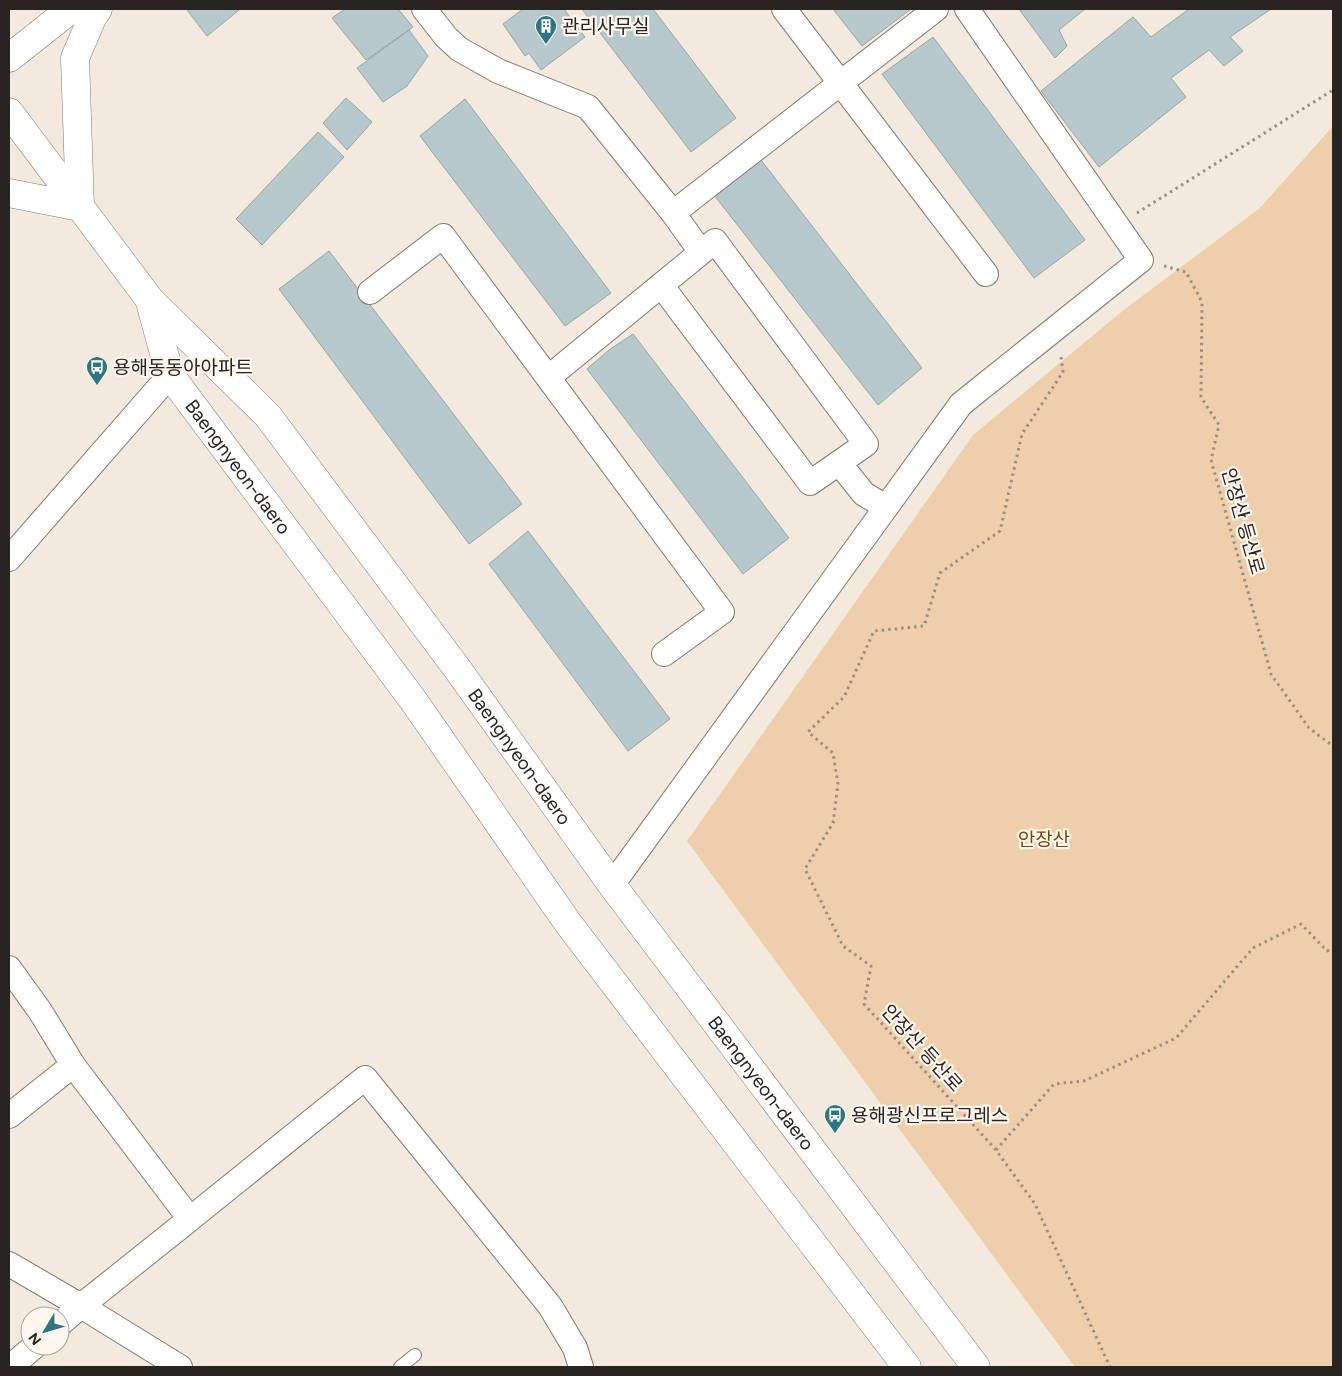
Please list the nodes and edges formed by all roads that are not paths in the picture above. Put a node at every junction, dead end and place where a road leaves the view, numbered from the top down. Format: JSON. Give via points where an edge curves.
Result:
{"nodes":[{"id":1,"x":71,"y":9,"type":"edge"},
{"id":2,"x":98,"y":9,"type":"edge"},
{"id":3,"x":424,"y":9,"type":"edge"},
{"id":4,"x":784,"y":9,"type":"edge"},
{"id":5,"x":936,"y":9,"type":"edge"},
{"id":6,"x":967,"y":9,"type":"edge"},
{"id":7,"x":9,"y":58,"type":"edge"},
{"id":8,"x":841,"y":83,"type":"junction"},
{"id":9,"x":9,"y":112,"type":"edge"},
{"id":10,"x":9,"y":193,"type":"edge"},
{"id":11,"x":80,"y":207,"type":"junction"},
{"id":12,"x":673,"y":213,"type":"junction"},
{"id":13,"x":701,"y":252,"type":"junction"},
{"id":14,"x":986,"y":274,"type":"dead end"},
{"id":15,"x":661,"y":285,"type":"junction"},
{"id":16,"x":370,"y":292,"type":"dead end"},
{"id":17,"x":150,"y":300,"type":"junction"},
{"id":18,"x":170,"y":375,"type":"junction"},
{"id":19,"x":549,"y":377,"type":"junction"},
{"id":20,"x":839,"y":463,"type":"junction"},
{"id":21,"x":886,"y":507,"type":"junction"},
{"id":22,"x":9,"y":559,"type":"edge"},
{"id":23,"x":664,"y":654,"type":"dead end"},
{"id":24,"x":612,"y":885,"type":"junction"},
{"id":25,"x":9,"y":968,"type":"edge"},
{"id":26,"x":73,"y":1065,"type":"junction"},
{"id":27,"x":9,"y":1116,"type":"edge"},
{"id":28,"x":190,"y":1219,"type":"junction"},
{"id":29,"x":9,"y":1264,"type":"edge"},
{"id":30,"x":81,"y":1306,"type":"junction"},
{"id":31,"x":70,"y":1315,"type":"edge"},
{"id":32,"x":415,"y":1355,"type":"dead end"},
{"id":33,"x":23,"y":1356,"type":"edge"},
{"id":34,"x":10,"y":1367,"type":"edge"},
{"id":35,"x":180,"y":1367,"type":"edge"},
{"id":36,"x":400,"y":1367,"type":"edge"},
{"id":37,"x":581,"y":1367,"type":"edge"},
{"id":38,"x":907,"y":1367,"type":"edge"},
{"id":39,"x":976,"y":1367,"type":"edge"}],
"edges":[{"from":1,"to":7,"type":"street"},
{"from":2,"to":11,"type":"street","via":[[75,58]]},
{"from":3,"to":12,"type":"street","via":[[459,49],[498,70],[588,107]]},
{"from":4,"to":8,"type":"street"},
{"from":5,"to":8,"type":"street"},
{"from":6,"to":21,"type":"street","via":[[1141,260],[961,404]]},
{"from":8,"to":12,"type":"street"},
{"from":8,"to":14,"type":"street"},
{"from":9,"to":11,"type":"street"},
{"from":10,"to":11,"type":"street"},
{"from":11,"to":17,"type":"street"},
{"from":12,"to":13,"type":"street"},
{"from":13,"to":15,"type":"street"},
{"from":13,"to":20,"type":"street","via":[[714,241],[866,444]]},
{"from":15,"to":19,"type":"street"},
{"from":15,"to":20,"type":"street","via":[[810,483]]},
{"from":16,"to":19,"type":"street","via":[[443,236]]},
{"from":17,"to":18,"type":"street","name":"Baengnyeon-daero"},
{"from":17,"to":24,"type":"street","name":"Baengnyeon-daero","via":[[268,416],[456,667]]},
{"from":18,"to":22,"type":"street"},
{"from":18,"to":38,"type":"street","name":"Baengnyeon-daero","via":[[413,700],[568,922]]},
{"from":19,"to":23,"type":"street","via":[[722,612]]},
{"from":20,"to":21,"type":"street","via":[[864,494]]},
{"from":21,"to":24,"type":"street"},
{"from":24,"to":39,"type":"street","name":"Baengnyeon-daero"},
{"from":25,"to":26,"type":"street"},
{"from":26,"to":27,"type":"street"},
{"from":26,"to":28,"type":"street"},
{"from":28,"to":30,"type":"street"},
{"from":28,"to":37,"type":"street","via":[[365,1078],[550,1306],[575,1348]]},
{"from":29,"to":30,"type":"street"},
{"from":30,"to":31,"type":"street"},
{"from":30,"to":35,"type":"street"},
{"from":32,"to":36,"type":"lane"},
{"from":33,"to":34,"type":"street"}]}
